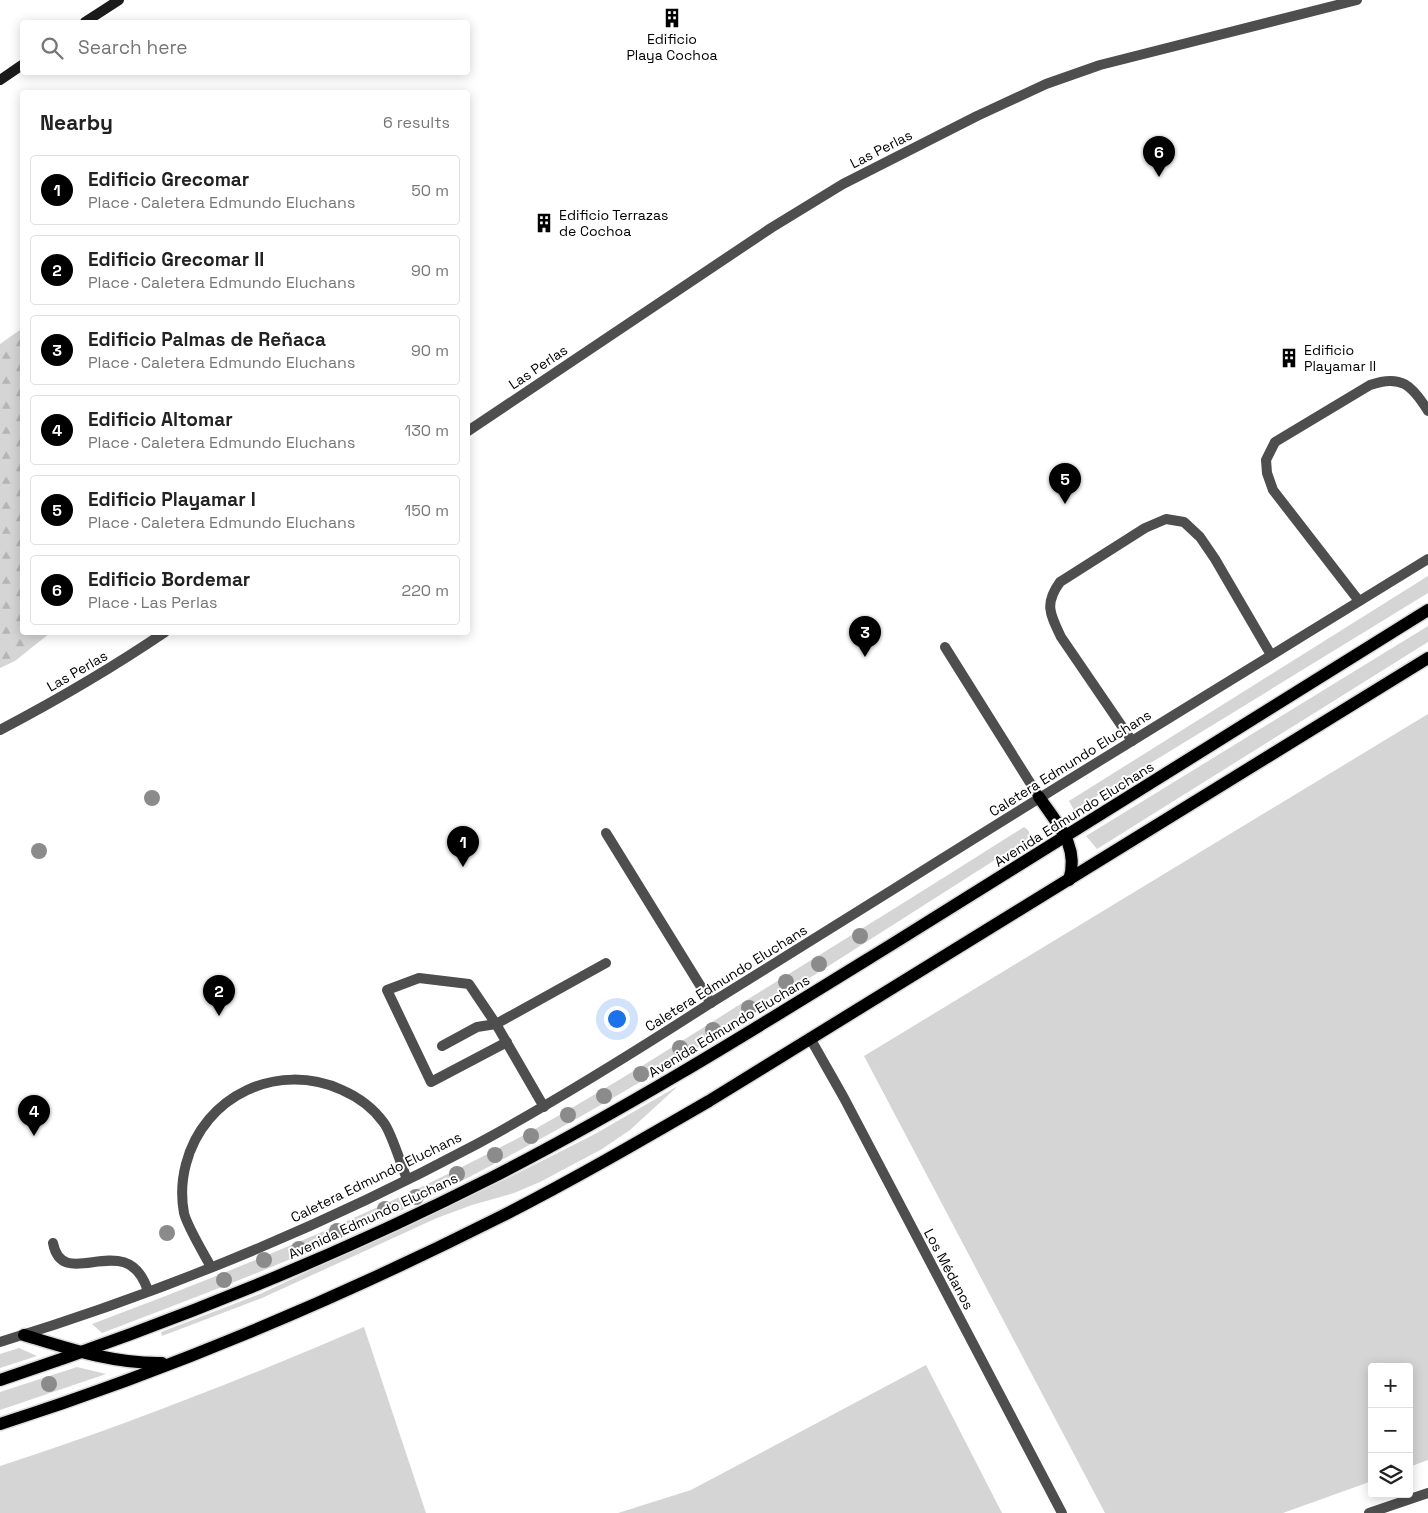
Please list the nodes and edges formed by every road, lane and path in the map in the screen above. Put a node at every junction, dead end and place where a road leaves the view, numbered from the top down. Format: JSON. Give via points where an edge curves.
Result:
{"nodes":[{"id":1,"x":119,"y":0,"type":"edge"},
{"id":2,"x":1357,"y":0,"type":"edge"},
{"id":3,"x":89,"y":20,"type":"edge"},
{"id":4,"x":20,"y":66,"type":"edge"},
{"id":5,"x":0,"y":80,"type":"edge"},
{"id":6,"x":1428,"y":411,"type":"edge"},
{"id":7,"x":470,"y":430,"type":"edge"},
{"id":8,"x":1428,"y":559,"type":"edge"},
{"id":9,"x":1359,"y":601,"type":"junction"},
{"id":10,"x":1428,"y":610,"type":"edge"},
{"id":11,"x":161,"y":635,"type":"edge"},
{"id":12,"x":945,"y":647,"type":"dead end"},
{"id":13,"x":1272,"y":655,"type":"junction"},
{"id":14,"x":1428,"y":658,"type":"edge"},
{"id":15,"x":0,"y":730,"type":"edge"},
{"id":16,"x":1132,"y":741,"type":"junction"},
{"id":17,"x":1039,"y":797,"type":"junction"},
{"id":18,"x":606,"y":833,"type":"dead end"},
{"id":19,"x":1066,"y":837,"type":"junction"},
{"id":20,"x":1068,"y":880,"type":"junction"},
{"id":21,"x":606,"y":963,"type":"dead end"},
{"id":22,"x":711,"y":1003,"type":"junction"},
{"id":23,"x":496,"y":1024,"type":"junction"},
{"id":24,"x":810,"y":1038,"type":"junction"},
{"id":25,"x":507,"y":1042,"type":"junction"},
{"id":26,"x":442,"y":1046,"type":"dead end"},
{"id":27,"x":544,"y":1106,"type":"junction"},
{"id":28,"x":407,"y":1179,"type":"junction"},
{"id":29,"x":53,"y":1243,"type":"dead end"},
{"id":30,"x":211,"y":1267,"type":"junction"},
{"id":31,"x":148,"y":1291,"type":"junction"},
{"id":32,"x":24,"y":1335,"type":"junction"},
{"id":33,"x":0,"y":1342,"type":"edge"},
{"id":34,"x":82,"y":1353,"type":"junction"},
{"id":35,"x":172,"y":1363,"type":"junction"},
{"id":36,"x":0,"y":1380,"type":"edge"},
{"id":37,"x":0,"y":1424,"type":"edge"},
{"id":38,"x":1428,"y":1493,"type":"edge"},
{"id":39,"x":1062,"y":1513,"type":"edge"},
{"id":40,"x":1369,"y":1513,"type":"edge"}],
"edges":[{"from":1,"to":3,"type":"main road"},
{"from":2,"to":7,"type":"street","name":"Las Perlas","via":[[1100,64],[1046,84],[977,116],[843,184],[771,228]]},
{"from":4,"to":5,"type":"main road"},
{"from":6,"to":9,"type":"street","via":[[1408,386],[1395,380],[1382,381],[1275,442],[1266,460],[1274,490]]},
{"from":8,"to":9,"type":"street","name":"Caletera Edmundo Eluchans"},
{"from":9,"to":13,"type":"street","name":"Caletera Edmundo Eluchans"},
{"from":10,"to":19,"type":"main road","name":"Avenida Edmundo Eluchans"},
{"from":11,"to":15,"type":"street","name":"Las Perlas","via":[[127,658]]},
{"from":12,"to":17,"type":"street"},
{"from":13,"to":16,"type":"street","name":"Caletera Edmundo Eluchans"},
{"from":13,"to":16,"type":"street","via":[[1200,537],[1184,522],[1166,519],[1145,528],[1060,582],[1052,593],[1050,604],[1052,619],[1061,637]]},
{"from":14,"to":20,"type":"main road"},
{"from":16,"to":17,"type":"street","name":"Caletera Edmundo Eluchans"},
{"from":17,"to":19,"type":"main road"},
{"from":17,"to":22,"type":"street","name":"Caletera Edmundo Eluchans"},
{"from":18,"to":22,"type":"street"},
{"from":19,"to":20,"type":"main road","via":[[1073,858]]},
{"from":19,"to":34,"type":"main road","name":"Avenida Edmundo Eluchans","via":[[685,1071],[490,1178],[289,1272]]},
{"from":20,"to":24,"type":"main road"},
{"from":21,"to":23,"type":"street"},
{"from":22,"to":27,"type":"street","name":"Caletera Edmundo Eluchans"},
{"from":23,"to":25,"type":"street"},
{"from":23,"to":25,"type":"street","via":[[469,984],[418,978],[387,990],[431,1082]]},
{"from":23,"to":26,"type":"street","via":[[477,1027]]},
{"from":24,"to":35,"type":"main road","via":[[684,1116],[501,1216],[304,1309]]},
{"from":24,"to":39,"type":"street","name":"Los Médanos"},
{"from":25,"to":27,"type":"street"},
{"from":27,"to":28,"type":"street","name":"Caletera Edmundo Eluchans"},
{"from":28,"to":30,"type":"street","name":"Caletera Edmundo Eluchans"},
{"from":28,"to":30,"type":"street","via":[[385,1124],[350,1094],[330,1085],[284,1079],[242,1092],[208,1120],[194,1142],[184,1174],[184,1214]]},
{"from":29,"to":31,"type":"street","via":[[59,1258],[72,1265],[112,1260],[132,1266],[140,1273]]},
{"from":30,"to":31,"type":"street","name":"Caletera Edmundo Eluchans"},
{"from":31,"to":32,"type":"street","name":"Caletera Edmundo Eluchans"},
{"from":32,"to":33,"type":"street","name":"Caletera Edmundo Eluchans"},
{"from":32,"to":34,"type":"main road"},
{"from":34,"to":35,"type":"main road","via":[[115,1360]]},
{"from":34,"to":36,"type":"main road","name":"Avenida Edmundo Eluchans"},
{"from":35,"to":37,"type":"main road"},
{"from":38,"to":40,"type":"street"}]}
